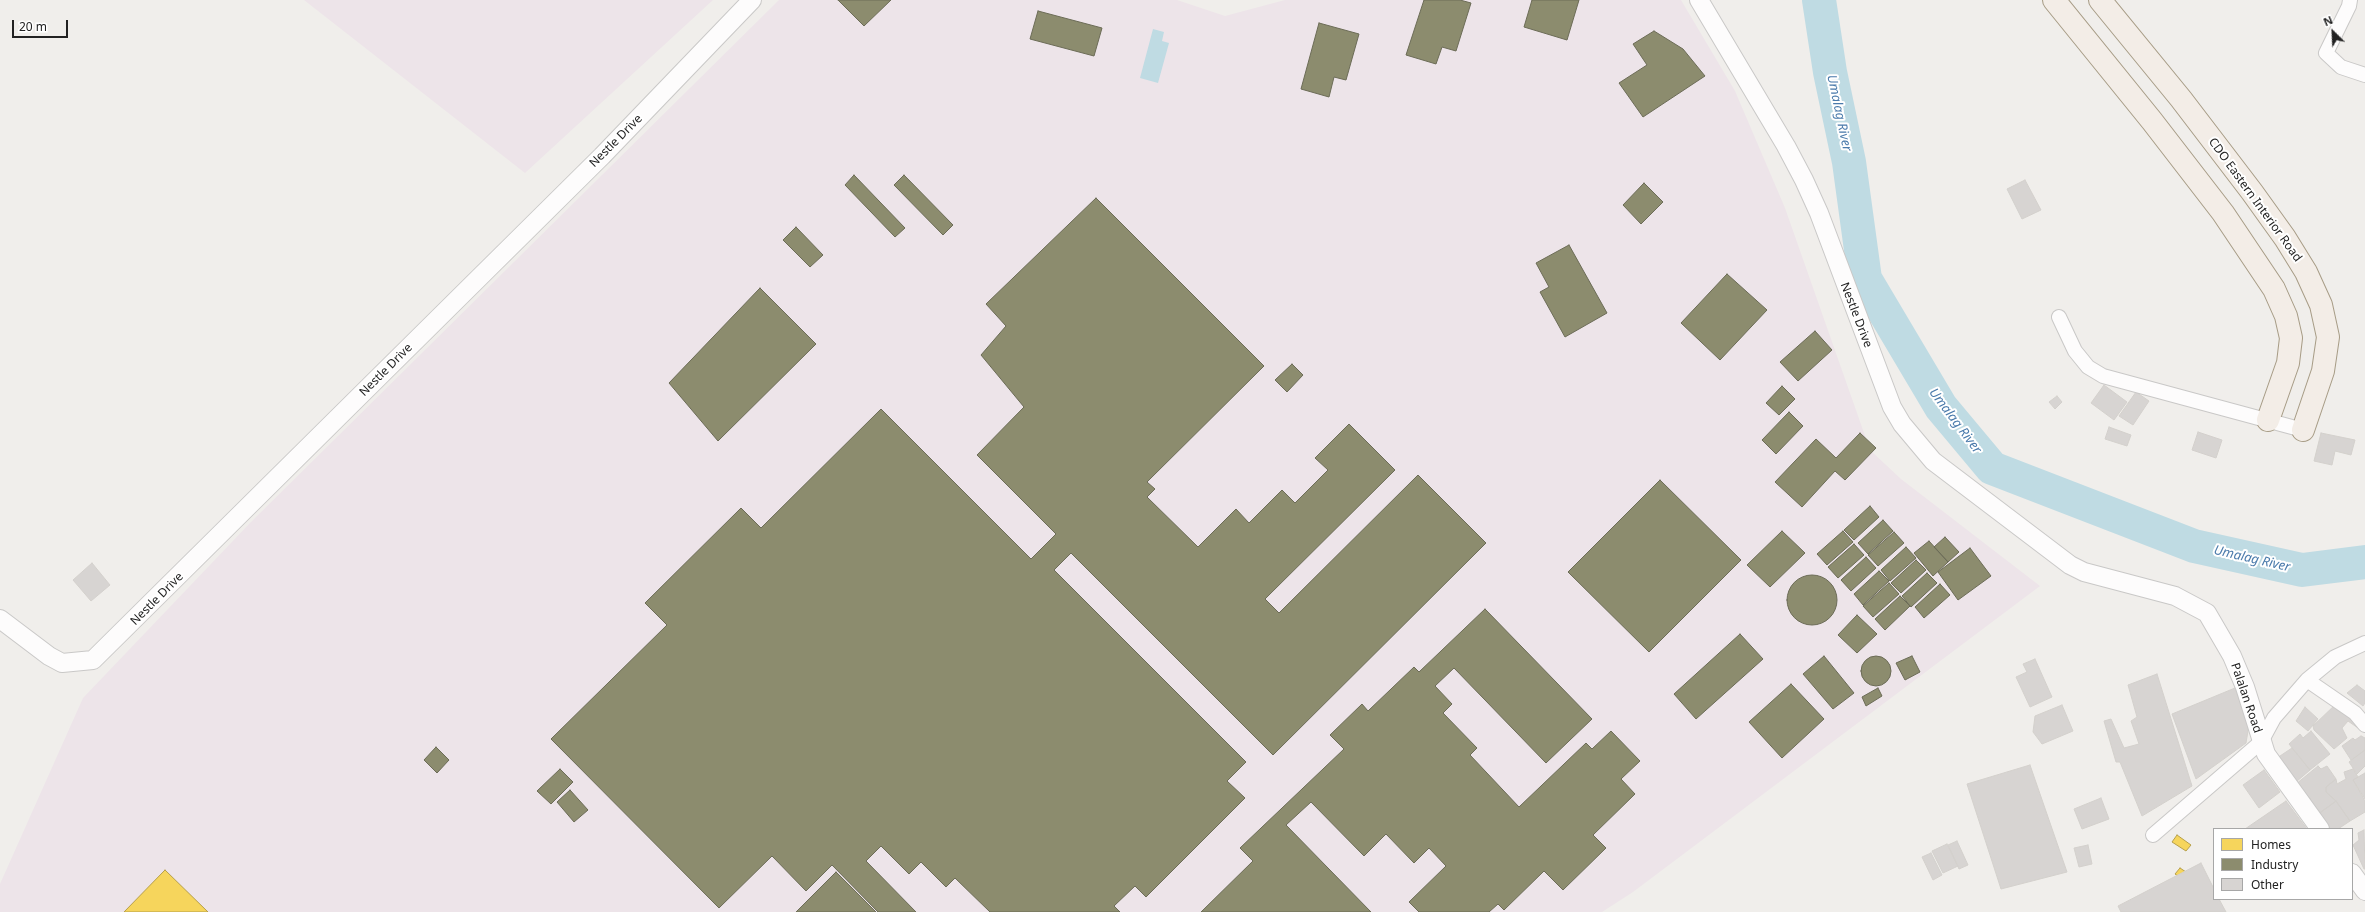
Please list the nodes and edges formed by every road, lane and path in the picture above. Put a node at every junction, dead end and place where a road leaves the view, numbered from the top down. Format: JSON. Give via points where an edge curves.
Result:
{"nodes":[{"id":1,"x":752,"y":0,"type":"edge"},
{"id":2,"x":1699,"y":0,"type":"edge"},
{"id":3,"x":2054,"y":0,"type":"edge"},
{"id":4,"x":2100,"y":0,"type":"edge"},
{"id":5,"x":2350,"y":0,"type":"edge"},
{"id":6,"x":2365,"y":75,"type":"edge"},
{"id":7,"x":2059,"y":317,"type":"dead end"},
{"id":8,"x":2268,"y":420,"type":"junction"},
{"id":9,"x":2303,"y":430,"type":"joint"},
{"id":10,"x":2084,"y":572,"type":"joint"},
{"id":11,"x":0,"y":619,"type":"edge"},
{"id":12,"x":2365,"y":643,"type":"edge"},
{"id":13,"x":2307,"y":680,"type":"junction"},
{"id":14,"x":2365,"y":725,"type":"edge"},
{"id":15,"x":2261,"y":742,"type":"junction"},
{"id":16,"x":2319,"y":828,"type":"edge"},
{"id":17,"x":2153,"y":835,"type":"dead end"},
{"id":18,"x":2353,"y":874,"type":"edge"},
{"id":19,"x":2365,"y":891,"type":"edge"}],
"edges":[{"from":1,"to":11,"type":"street","name":"Nestle Drive","via":[[607,152],[93,660],[62,663]]},
{"from":2,"to":10,"type":"street","name":"Nestle Drive","via":[[1804,180],[1819,213],[1892,407],[1902,424],[1933,461],[2070,565]]},
{"from":3,"to":8,"type":"main road","via":[[2213,201],[2274,289],[2286,316],[2291,338],[2288,363]]},
{"from":4,"to":9,"type":"main road","name":"CDO Eastern Interior Road","via":[[2181,99],[2285,238],[2306,272],[2321,305],[2328,337],[2323,370]]},
{"from":5,"to":6,"type":"street","via":[[2326,52],[2341,67]]},
{"from":7,"to":8,"type":"street","via":[[2075,351],[2088,367],[2103,376]]},
{"from":8,"to":9,"type":"street"},
{"from":10,"to":15,"type":"street","name":"Palalan Road","via":[[2175,596],[2207,613],[2232,656],[2245,687]]},
{"from":12,"to":13,"type":"street","via":[[2335,658]]},
{"from":13,"to":14,"type":"street","via":[[2354,713]]},
{"from":13,"to":15,"type":"street","via":[[2274,718]]},
{"from":15,"to":16,"type":"street","name":"Palalan Road","via":[[2266,754]]},
{"from":15,"to":17,"type":"street"},
{"from":18,"to":19,"type":"street"}]}
